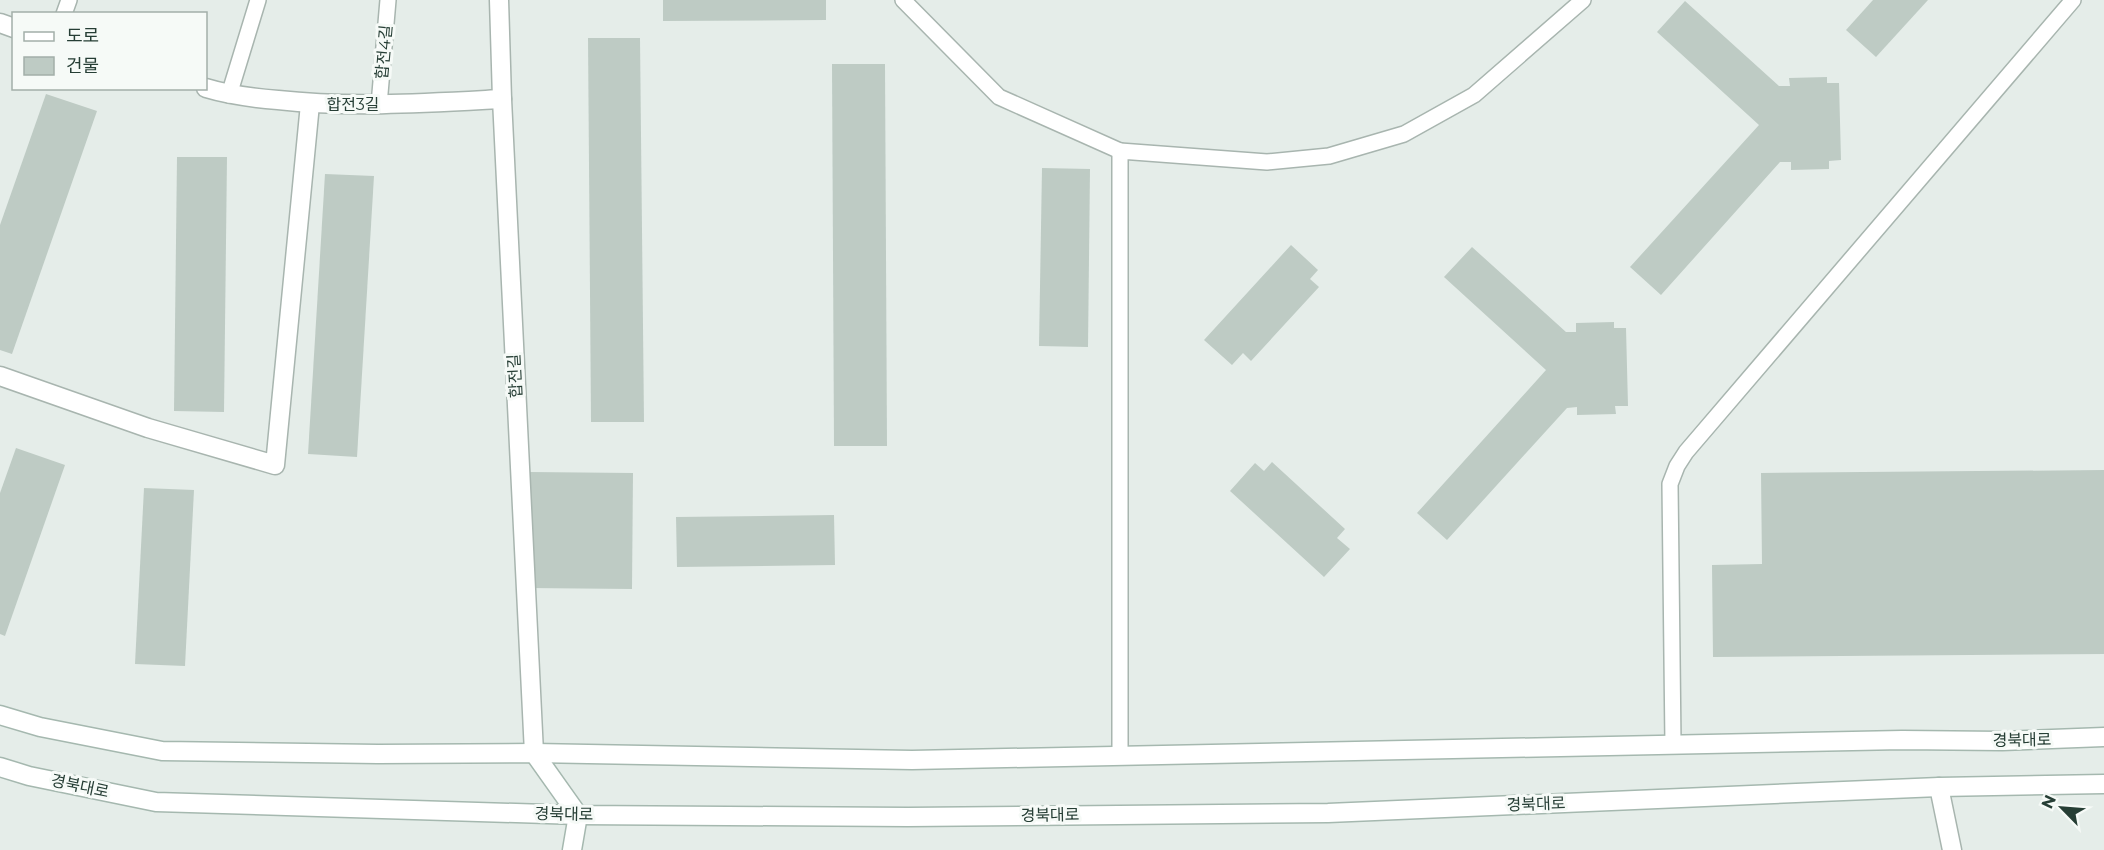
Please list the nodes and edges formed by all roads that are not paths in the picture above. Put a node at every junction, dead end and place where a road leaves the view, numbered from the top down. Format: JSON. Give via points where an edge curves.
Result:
{"nodes":[{"id":1,"x":258,"y":0,"type":"edge"},
{"id":2,"x":388,"y":0,"type":"edge"},
{"id":3,"x":499,"y":0,"type":"edge"},
{"id":4,"x":903,"y":0,"type":"edge"},
{"id":5,"x":1583,"y":0,"type":"edge"},
{"id":6,"x":2073,"y":0,"type":"edge"},
{"id":7,"x":207,"y":88,"type":"edge"},
{"id":8,"x":229,"y":95,"type":"junction"},
{"id":9,"x":502,"y":99,"type":"junction"},
{"id":10,"x":310,"y":104,"type":"junction"},
{"id":11,"x":379,"y":105,"type":"junction"},
{"id":12,"x":1120,"y":151,"type":"junction"},
{"id":13,"x":0,"y":376,"type":"edge"},
{"id":14,"x":0,"y":715,"type":"edge"},
{"id":15,"x":2104,"y":738,"type":"edge"},
{"id":16,"x":1673,"y":744,"type":"junction"},
{"id":17,"x":534,"y":753,"type":"junction"},
{"id":18,"x":1120,"y":756,"type":"junction"},
{"id":19,"x":0,"y":767,"type":"edge"},
{"id":20,"x":2104,"y":783,"type":"edge"},
{"id":21,"x":1939,"y":787,"type":"junction"},
{"id":22,"x":578,"y":815,"type":"junction"},
{"id":23,"x":572,"y":850,"type":"edge"},
{"id":24,"x":1952,"y":850,"type":"edge"}],
"edges":[{"from":1,"to":8,"type":"lane"},
{"from":2,"to":11,"type":"lane","name":"합전4길"},
{"from":3,"to":9,"type":"street","name":"합전길"},
{"from":4,"to":12,"type":"lane","via":[[999,97]]},
{"from":5,"to":12,"type":"lane","via":[[1473,95],[1404,134],[1329,156],[1267,162]]},
{"from":6,"to":16,"type":"lane","via":[[1677,466],[1671,484]]},
{"from":7,"to":8,"type":"street","name":"합전3길"},
{"from":8,"to":10,"type":"street","name":"합전3길"},
{"from":9,"to":11,"type":"street","name":"합전3길"},
{"from":9,"to":17,"type":"street","name":"합전길"},
{"from":10,"to":11,"type":"street","name":"합전3길"},
{"from":10,"to":13,"type":"street","via":[[275,465],[147,428]]},
{"from":12,"to":18,"type":"lane"},
{"from":14,"to":17,"type":"street","name":"경북대로","via":[[40,727],[162,751]]},
{"from":15,"to":16,"type":"street","name":"경북대로"},
{"from":16,"to":18,"type":"street","name":"경북대로"},
{"from":17,"to":18,"type":"street","name":"경북대로","via":[[912,760]]},
{"from":17,"to":22,"type":"street"},
{"from":19,"to":22,"type":"street","name":"경북대로","via":[[156,802]]},
{"from":20,"to":21,"type":"street","name":"경북대로"},
{"from":21,"to":22,"type":"street","name":"경북대로","via":[[1328,813]]},
{"from":21,"to":24,"type":"street"},
{"from":22,"to":23,"type":"street"}]}
